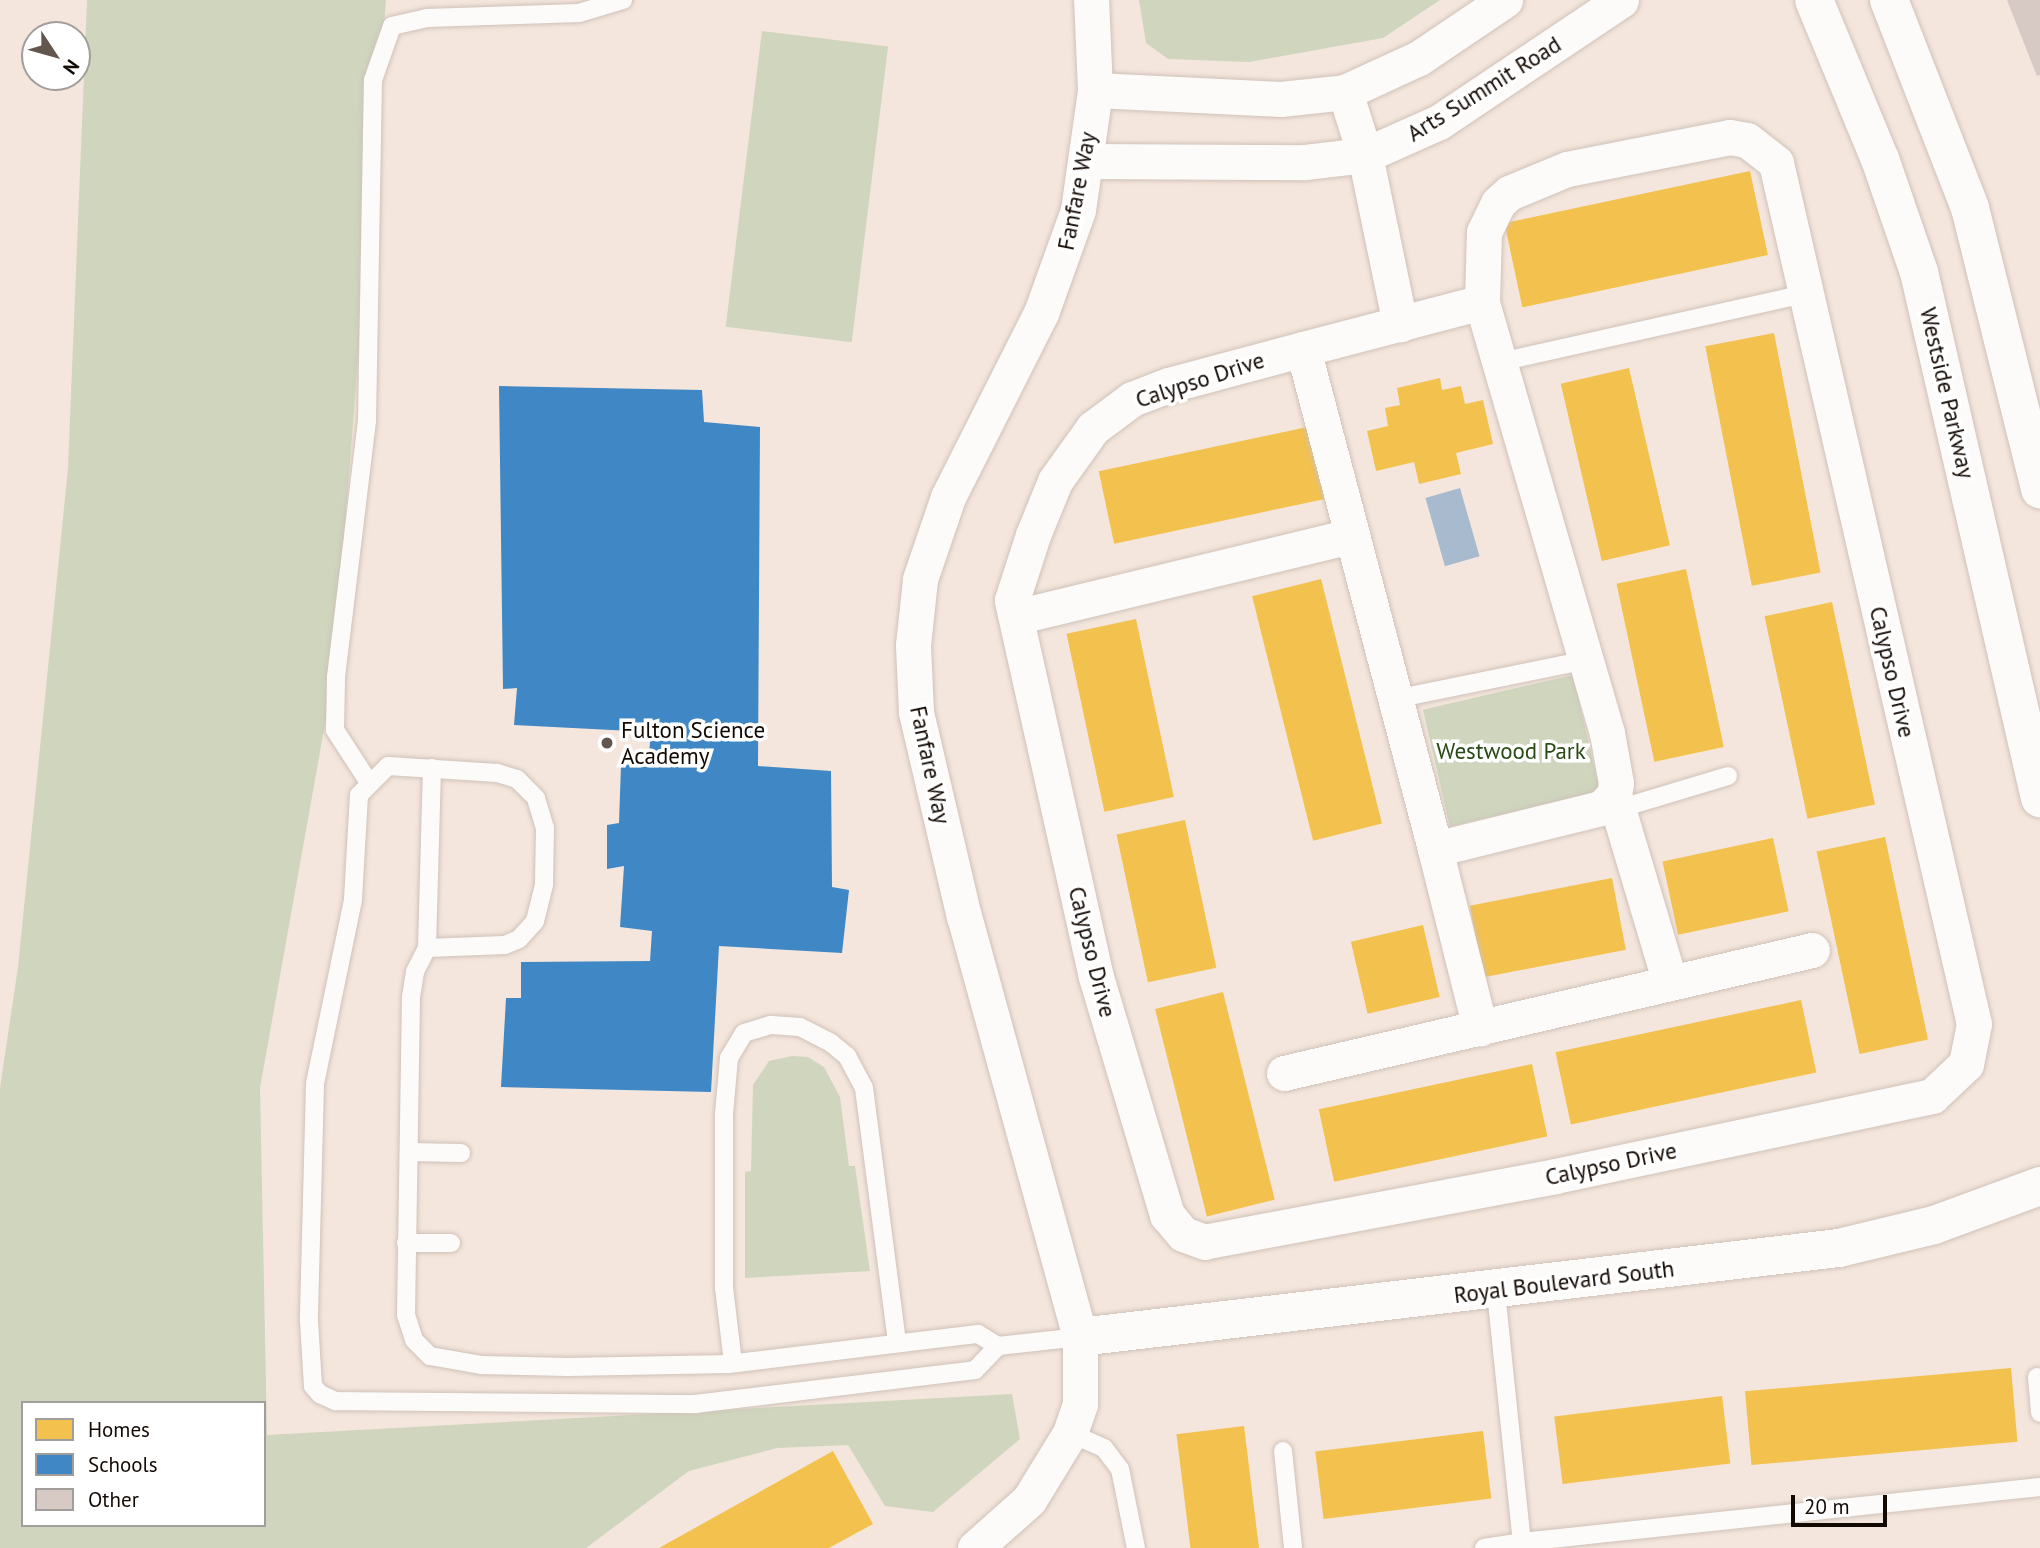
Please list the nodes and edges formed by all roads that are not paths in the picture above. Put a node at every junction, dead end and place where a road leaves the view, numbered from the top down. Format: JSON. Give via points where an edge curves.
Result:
{"nodes":[{"id":1,"x":623,"y":0,"type":"edge"},
{"id":2,"x":1091,"y":0,"type":"edge"},
{"id":3,"x":1505,"y":0,"type":"edge"},
{"id":4,"x":1622,"y":0,"type":"edge"},
{"id":5,"x":1814,"y":0,"type":"edge"},
{"id":6,"x":1889,"y":0,"type":"edge"},
{"id":7,"x":1095,"y":90,"type":"junction"},
{"id":8,"x":1345,"y":92,"type":"junction"},
{"id":9,"x":1365,"y":155,"type":"junction"},
{"id":10,"x":1086,"y":161,"type":"junction"},
{"id":11,"x":1804,"y":294,"type":"junction"},
{"id":12,"x":1482,"y":302,"type":"junction"},
{"id":13,"x":1399,"y":324,"type":"junction"},
{"id":14,"x":1303,"y":349,"type":"junction"},
{"id":15,"x":1500,"y":362,"type":"junction"},
{"id":16,"x":2040,"y":488,"type":"edge"},
{"id":17,"x":1352,"y":536,"type":"junction"},
{"id":18,"x":1016,"y":617,"type":"junction"},
{"id":19,"x":1586,"y":660,"type":"junction"},
{"id":20,"x":1395,"y":699,"type":"junction"},
{"id":21,"x":432,"y":768,"type":"junction"},
{"id":22,"x":1728,"y":776,"type":"dead end"},
{"id":23,"x":368,"y":781,"type":"junction"},
{"id":24,"x":2040,"y":798,"type":"edge"},
{"id":25,"x":1616,"y":802,"type":"junction"},
{"id":26,"x":1434,"y":849,"type":"junction"},
{"id":27,"x":426,"y":948,"type":"junction"},
{"id":28,"x":1812,"y":950,"type":"dead end"},
{"id":29,"x":1670,"y":984,"type":"junction"},
{"id":30,"x":1480,"y":1028,"type":"junction"},
{"id":31,"x":1284,"y":1073,"type":"dead end"},
{"id":32,"x":409,"y":1152,"type":"junction"},
{"id":33,"x":461,"y":1153,"type":"dead end"},
{"id":34,"x":2040,"y":1186,"type":"edge"},
{"id":35,"x":407,"y":1243,"type":"junction"},
{"id":36,"x":451,"y":1244,"type":"dead end"},
{"id":37,"x":1496,"y":1292,"type":"junction"},
{"id":38,"x":1080,"y":1337,"type":"junction"},
{"id":39,"x":897,"y":1343,"type":"junction"},
{"id":40,"x":998,"y":1346,"type":"junction"},
{"id":41,"x":733,"y":1363,"type":"junction"},
{"id":42,"x":2037,"y":1377,"type":"dead end"},
{"id":43,"x":2040,"y":1413,"type":"edge"},
{"id":44,"x":1070,"y":1433,"type":"junction"},
{"id":45,"x":1283,"y":1451,"type":"dead end"},
{"id":46,"x":2040,"y":1487,"type":"edge"},
{"id":47,"x":1522,"y":1542,"type":"junction"},
{"id":48,"x":975,"y":1548,"type":"edge"},
{"id":49,"x":1136,"y":1548,"type":"edge"},
{"id":50,"x":1293,"y":1548,"type":"edge"},
{"id":51,"x":1484,"y":1548,"type":"edge"}],
"edges":[{"from":1,"to":23,"type":"lane","via":[[579,13],[427,18],[392,26],[373,80],[367,421],[336,677],[335,730]]},
{"from":2,"to":7,"type":"street","name":"Fanfare Way"},
{"from":3,"to":8,"type":"street","via":[[1419,58]]},
{"from":4,"to":9,"type":"street","name":"Arts Summit Road","via":[[1439,122]]},
{"from":5,"to":24,"type":"main road","name":"Westside Parkway","via":[[1880,159],[1919,272]]},
{"from":6,"to":16,"type":"main road","via":[[1970,208]]},
{"from":7,"to":8,"type":"street","via":[[1281,99]]},
{"from":7,"to":10,"type":"street","name":"Fanfare Way"},
{"from":8,"to":9,"type":"street"},
{"from":9,"to":10,"type":"street","name":"Arts Summit Road","via":[[1305,162]]},
{"from":9,"to":13,"type":"street"},
{"from":10,"to":38,"type":"street","name":"Fanfare Way","via":[[1063,262],[948,497],[920,579],[914,645],[916,712],[964,917]]},
{"from":11,"to":12,"type":"street","name":"Calypso Drive","via":[[1776,163],[1747,140],[1730,137],[1567,169],[1509,193],[1498,203],[1484,232]]},
{"from":11,"to":15,"type":"lane"},
{"from":11,"to":18,"type":"street","name":"Calypso Drive","via":[[1974,1024],[1966,1064],[1932,1096],[1556,1176],[1205,1242],[1183,1234],[1158,1194],[1096,977]]},
{"from":12,"to":13,"type":"street","name":"Calypso Drive"},
{"from":12,"to":15,"type":"street"},
{"from":13,"to":14,"type":"street","name":"Calypso Drive"},
{"from":14,"to":17,"type":"street"},
{"from":14,"to":18,"type":"street","name":"Calypso Drive","via":[[1169,385],[1132,399],[1093,428],[1055,481],[1013,600]]},
{"from":15,"to":19,"type":"street"},
{"from":17,"to":18,"type":"street"},
{"from":17,"to":20,"type":"street"},
{"from":19,"to":20,"type":"lane"},
{"from":19,"to":25,"type":"street","via":[[1607,733]]},
{"from":20,"to":26,"type":"street"},
{"from":21,"to":23,"type":"lane","via":[[388,766]]},
{"from":21,"to":27,"type":"lane"},
{"from":21,"to":27,"type":"lane","via":[[497,773],[521,782],[536,798],[543,816],[544,884],[535,921],[519,939],[488,949]]},
{"from":22,"to":25,"type":"lane"},
{"from":23,"to":40,"type":"lane","via":[[359,795],[354,900],[315,1084],[309,1321],[313,1386],[320,1394],[335,1401],[695,1404],[975,1370]]},
{"from":25,"to":26,"type":"street"},
{"from":25,"to":29,"type":"street"},
{"from":26,"to":30,"type":"street"},
{"from":27,"to":32,"type":"lane","via":[[411,996]]},
{"from":28,"to":29,"type":"street"},
{"from":29,"to":30,"type":"street"},
{"from":30,"to":31,"type":"street"},
{"from":32,"to":33,"type":"lane"},
{"from":32,"to":35,"type":"lane"},
{"from":34,"to":37,"type":"main road","name":"Royal Boulevard South","via":[[1934,1225],[1839,1248]]},
{"from":35,"to":36,"type":"lane"},
{"from":35,"to":41,"type":"lane","via":[[406,1315],[414,1339],[430,1356],[482,1364],[568,1367]]},
{"from":37,"to":38,"type":"main road","name":"Royal Boulevard South"},
{"from":37,"to":47,"type":"lane"},
{"from":38,"to":40,"type":"lane"},
{"from":38,"to":44,"type":"street","name":"Fanfare Way","via":[[1080,1404]]},
{"from":39,"to":40,"type":"lane","via":[[978,1334]]},
{"from":39,"to":41,"type":"lane"},
{"from":39,"to":41,"type":"lane","via":[[864,1088],[847,1056],[831,1043],[800,1027],[771,1025],[744,1032],[729,1058],[724,1114],[724,1288]]},
{"from":42,"to":43,"type":"lane"},
{"from":44,"to":48,"type":"street","name":"Fanfare Way","via":[[1029,1500]]},
{"from":44,"to":49,"type":"lane","via":[[1104,1448],[1119,1469]]},
{"from":45,"to":50,"type":"lane"},
{"from":46,"to":47,"type":"lane"},
{"from":47,"to":51,"type":"lane"}]}
